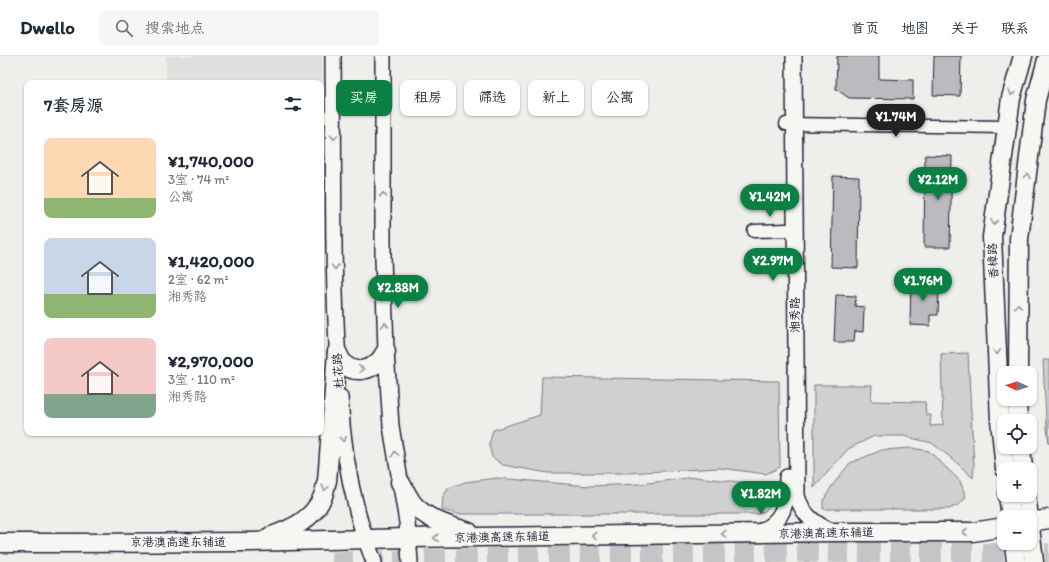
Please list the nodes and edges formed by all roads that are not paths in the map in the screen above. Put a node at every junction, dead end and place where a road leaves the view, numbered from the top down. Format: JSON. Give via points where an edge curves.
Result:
{"nodes":[{"id":1,"x":333,"y":56,"type":"edge"},
{"id":2,"x":383,"y":56,"type":"edge"},
{"id":3,"x":786,"y":56,"type":"edge"},
{"id":4,"x":794,"y":56,"type":"edge"},
{"id":5,"x":1023,"y":56,"type":"edge"},
{"id":6,"x":1048,"y":56,"type":"edge"},
{"id":7,"x":327,"y":117,"type":"edge"},
{"id":8,"x":790,"y":124,"type":"junction"},
{"id":9,"x":1007,"y":127,"type":"junction"},
{"id":10,"x":787,"y":230,"type":"junction"},
{"id":11,"x":754,"y":231,"type":"dead end"},
{"id":12,"x":386,"y":351,"type":"junction"},
{"id":13,"x":337,"y":352,"type":"junction"},
{"id":14,"x":1018,"y":366,"type":"edge"},
{"id":15,"x":1004,"y":462,"type":"edge"},
{"id":16,"x":400,"y":482,"type":"junction"},
{"id":17,"x":1049,"y":519,"type":"edge"},
{"id":18,"x":1037,"y":521,"type":"edge"},
{"id":19,"x":997,"y":528,"type":"edge"},
{"id":20,"x":833,"y":532,"type":"junction"},
{"id":21,"x":755,"y":534,"type":"junction"},
{"id":22,"x":492,"y":537,"type":"junction"},
{"id":23,"x":408,"y":538,"type":"junction"},
{"id":24,"x":366,"y":539,"type":"junction"},
{"id":25,"x":250,"y":542,"type":"junction"},
{"id":26,"x":0,"y":543,"type":"edge"},
{"id":27,"x":1015,"y":550,"type":"edge"},
{"id":28,"x":1033,"y":550,"type":"edge"},
{"id":29,"x":374,"y":562,"type":"edge"},
{"id":30,"x":410,"y":562,"type":"edge"},
{"id":31,"x":1016,"y":562,"type":"edge"},
{"id":32,"x":1034,"y":562,"type":"edge"}],
"edges":[{"from":1,"to":7,"type":"street","name":"杜花路"},
{"from":12,"to":2,"type":"street","one_way":true},
{"from":3,"to":8,"type":"street","name":"湘秀路"},
{"from":4,"to":8,"type":"street","name":"湘秀路"},
{"from":5,"to":9,"type":"main road","name":"香樟路","one_way":true,"via":[[1011,98]]},
{"from":14,"to":6,"type":"main road","name":"香樟路","one_way":true,"via":[[1019,239],[1036,100]]},
{"from":7,"to":13,"type":"street","name":"杜花路","one_way":true},
{"from":8,"to":9,"type":"street"},
{"from":8,"to":10,"type":"street","name":"湘秀路"},
{"from":8,"to":20,"type":"street","name":"湘秀路","via":[[797,496],[806,514],[821,527]]},
{"from":9,"to":15,"type":"main road","name":"香樟路","one_way":true,"via":[[992,237]]},
{"from":10,"to":11,"type":"street"},
{"from":10,"to":21,"type":"street","name":"湘秀路","via":[[786,502],[777,520]]},
{"from":13,"to":12,"type":"main road","one_way":true,"via":[[346,366],[360,370],[376,365]]},
{"from":16,"to":12,"type":"street","one_way":true,"via":[[391,426]]},
{"from":13,"to":24,"type":"street","name":"杜花路","one_way":true,"via":[[343,440],[348,472]]},
{"from":13,"to":25,"type":"main road","one_way":true,"via":[[327,481],[319,504],[293,528]]},
{"from":16,"to":22,"type":"main road","via":[[413,504],[434,520],[461,530]]},
{"from":16,"to":23,"type":"street"},
{"from":17,"to":18,"type":"main road"},
{"from":19,"to":20,"type":"main road","name":"京港澳高速东辅道","one_way":true,"via":[[973,532]]},
{"from":20,"to":21,"type":"main road","name":"京港澳高速东辅道"},
{"from":21,"to":22,"type":"main road","name":"京港澳高速东辅道","one_way":true},
{"from":22,"to":23,"type":"main road","name":"京港澳高速东辅道","one_way":true},
{"from":23,"to":24,"type":"main road","name":"京港澳高速东辅道"},
{"from":23,"to":30,"type":"street"},
{"from":24,"to":25,"type":"main road","name":"京港澳高速东辅道"},
{"from":24,"to":29,"type":"street","name":"杜花路"},
{"from":25,"to":26,"type":"main road","name":"京港澳高速东辅道"},
{"from":27,"to":31,"type":"main road"},
{"from":28,"to":32,"type":"main road"}]}
